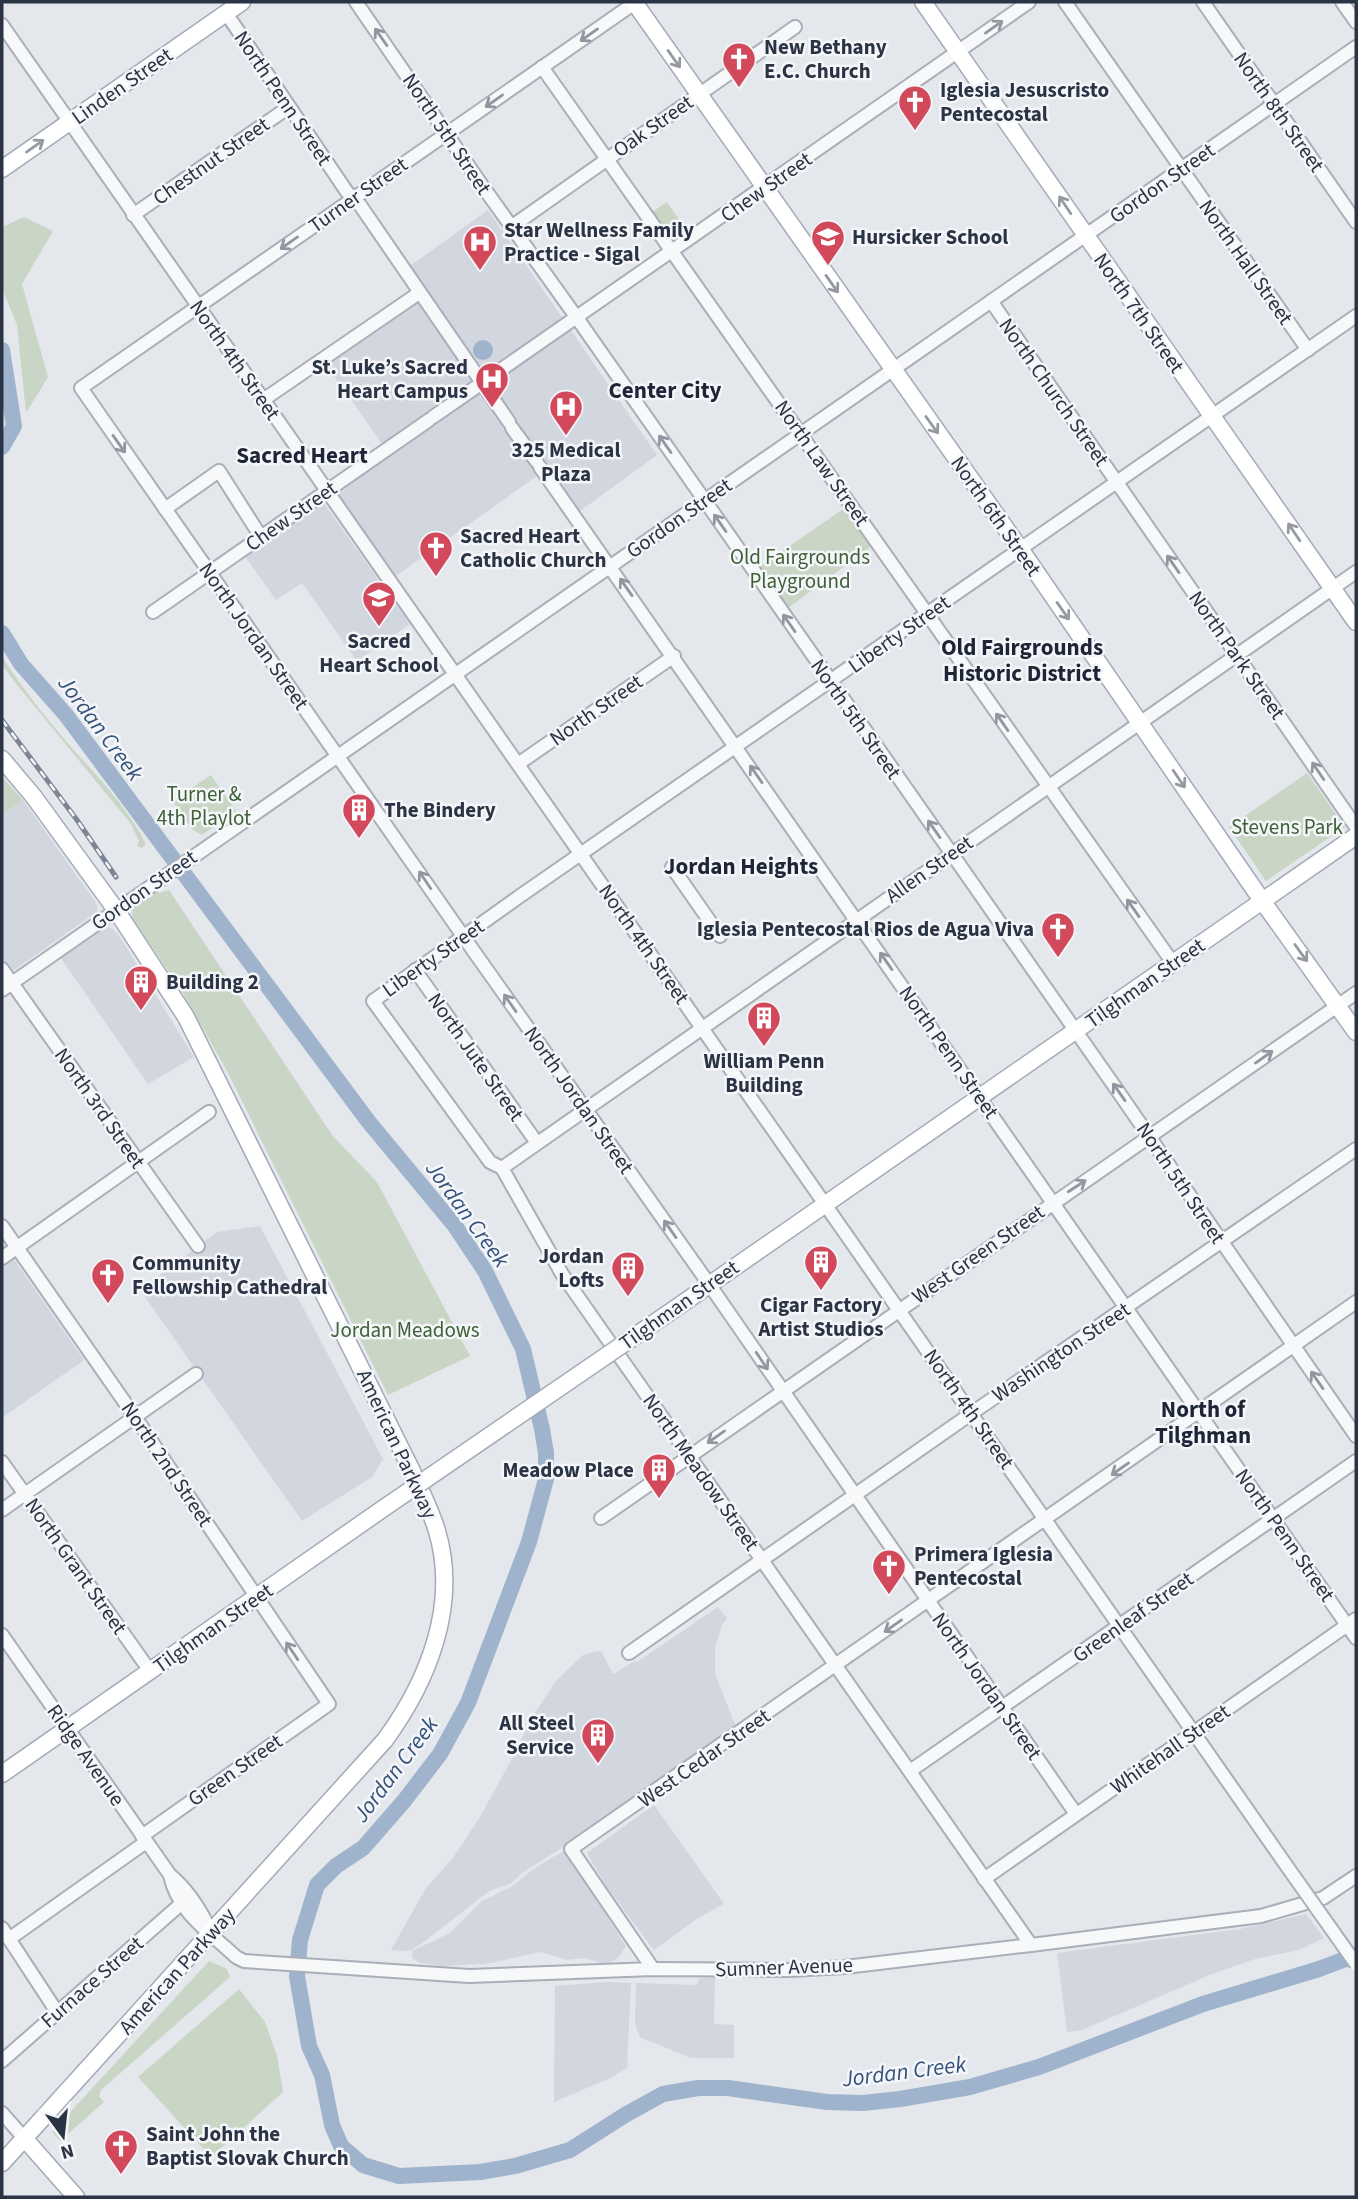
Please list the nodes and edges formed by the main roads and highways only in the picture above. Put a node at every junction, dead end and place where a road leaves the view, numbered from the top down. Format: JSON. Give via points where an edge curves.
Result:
{"nodes":[{"id":1,"x":242,"y":2,"type":"edge"},
{"id":2,"x":635,"y":2,"type":"edge"},
{"id":3,"x":923,"y":2,"type":"edge"},
{"id":4,"x":2,"y":169,"type":"edge"},
{"id":5,"x":1356,"y":622,"type":"edge"},
{"id":6,"x":2,"y":759,"type":"edge"},
{"id":7,"x":1356,"y":836,"type":"edge"},
{"id":8,"x":1263,"y":902,"type":"junction"},
{"id":9,"x":1356,"y":1032,"type":"edge"},
{"id":10,"x":2,"y":1774,"type":"edge"},
{"id":11,"x":24,"y":2138,"type":"junction"},
{"id":12,"x":2,"y":2163,"type":"edge"},
{"id":13,"x":76,"y":2197,"type":"edge"}],
"edges":[{"from":4,"to":1,"type":"main road","name":"Linden Street","one_way":true},
{"from":2,"to":8,"type":"main road","name":"North 6th Street","one_way":true},
{"from":5,"to":3,"type":"main road","name":"North 7th Street","one_way":true},
{"from":6,"to":11,"type":"main road","name":"American Parkway","via":[[116,910],[186,1017],[412,1471],[437,1532],[443,1568],[442,1607],[427,1669],[408,1708],[385,1740]]},
{"from":7,"to":8,"type":"main road","name":"Tilghman Street"},
{"from":8,"to":9,"type":"main road","name":"North 6th Street","one_way":true},
{"from":8,"to":10,"type":"main road","name":"Tilghman Street","bridge":true},
{"from":11,"to":12,"type":"main road","name":"American Parkway"},
{"from":11,"to":13,"type":"main road"}]}
